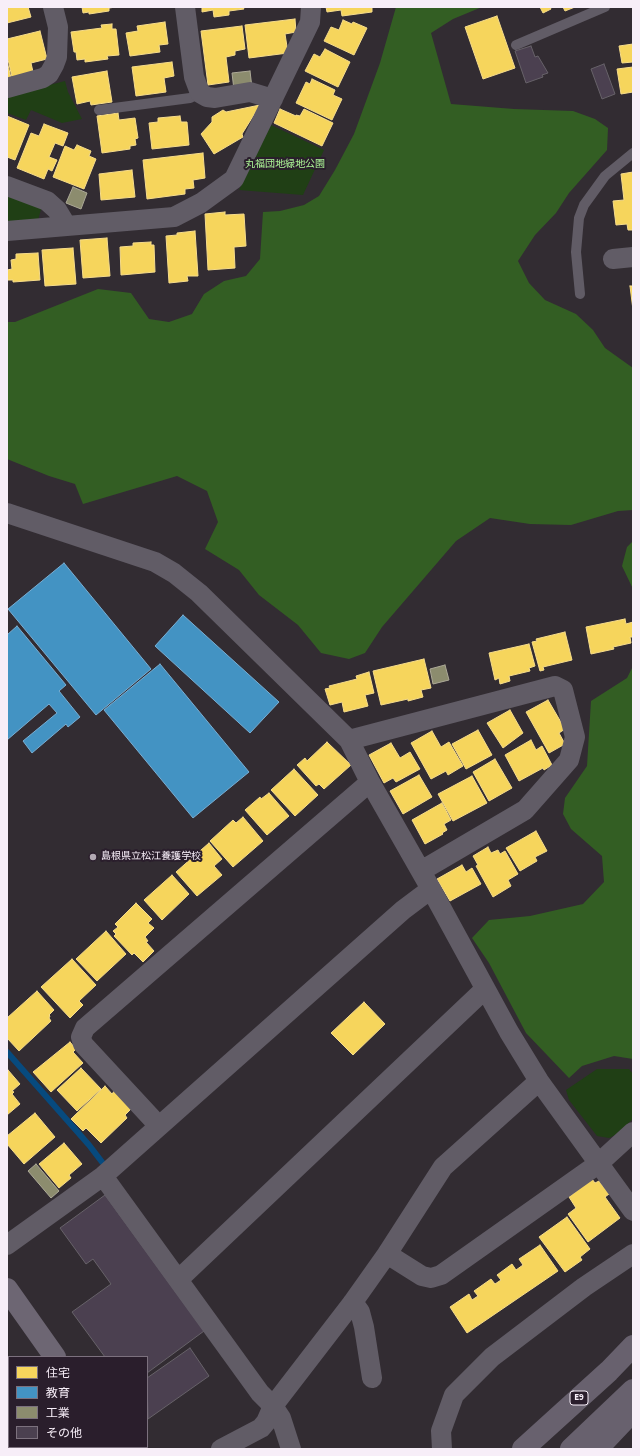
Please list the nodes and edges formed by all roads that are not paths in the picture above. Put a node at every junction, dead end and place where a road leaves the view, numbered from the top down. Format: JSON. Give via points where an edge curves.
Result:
{"nodes":[{"id":1,"x":53,"y":7,"type":"edge"},
{"id":2,"x":185,"y":7,"type":"edge"},
{"id":3,"x":310,"y":7,"type":"edge"},
{"id":4,"x":605,"y":7,"type":"edge"},
{"id":5,"x":516,"y":45,"type":"dead end"},
{"id":6,"x":7,"y":88,"type":"edge"},
{"id":7,"x":200,"y":93,"type":"junction"},
{"id":8,"x":273,"y":99,"type":"junction"},
{"id":9,"x":99,"y":110,"type":"dead end"},
{"id":10,"x":633,"y":153,"type":"edge"},
{"id":11,"x":7,"y":186,"type":"edge"},
{"id":12,"x":66,"y":225,"type":"junction"},
{"id":13,"x":7,"y":231,"type":"edge"},
{"id":14,"x":633,"y":257,"type":"edge"},
{"id":15,"x":613,"y":259,"type":"dead end"},
{"id":16,"x":580,"y":294,"type":"dead end"},
{"id":17,"x":7,"y":513,"type":"edge"},
{"id":18,"x":349,"y":740,"type":"junction"},
{"id":19,"x":370,"y":782,"type":"junction"},
{"id":20,"x":421,"y":871,"type":"junction"},
{"id":21,"x":431,"y":889,"type":"junction"},
{"id":22,"x":485,"y":989,"type":"junction"},
{"id":23,"x":539,"y":1081,"type":"junction"},
{"id":24,"x":159,"y":1126,"type":"junction"},
{"id":25,"x":633,"y":1132,"type":"edge"},
{"id":26,"x":598,"y":1164,"type":"junction"},
{"id":27,"x":103,"y":1176,"type":"junction"},
{"id":28,"x":633,"y":1211,"type":"edge"},
{"id":29,"x":7,"y":1245,"type":"edge"},
{"id":30,"x":387,"y":1254,"type":"junction"},
{"id":31,"x":633,"y":1254,"type":"edge"},
{"id":32,"x":179,"y":1279,"type":"junction"},
{"id":33,"x":7,"y":1289,"type":"edge"},
{"id":34,"x":353,"y":1302,"type":"junction"},
{"id":35,"x":633,"y":1346,"type":"edge"},
{"id":36,"x":54,"y":1356,"type":"edge"},
{"id":37,"x":372,"y":1378,"type":"dead end"},
{"id":38,"x":633,"y":1390,"type":"edge"},
{"id":39,"x":273,"y":1406,"type":"junction"},
{"id":40,"x":633,"y":1411,"type":"edge"},
{"id":41,"x":221,"y":1449,"type":"edge"},
{"id":42,"x":291,"y":1449,"type":"edge"},
{"id":43,"x":442,"y":1449,"type":"edge"},
{"id":44,"x":523,"y":1449,"type":"edge"},
{"id":45,"x":571,"y":1449,"type":"edge"},
{"id":46,"x":597,"y":1449,"type":"edge"}],
"edges":[{"from":1,"to":6,"type":"street","via":[[58,28],[57,57],[49,74]]},
{"from":2,"to":7,"type":"street","via":[[194,77]]},
{"from":3,"to":8,"type":"street","via":[[310,22]]},
{"from":4,"to":5,"type":"lane"},
{"from":7,"to":8,"type":"street","via":[[215,98],[250,92]]},
{"from":7,"to":9,"type":"lane","via":[[190,98]]},
{"from":8,"to":12,"type":"street","via":[[234,179],[200,203],[174,216]]},
{"from":10,"to":16,"type":"lane","via":[[605,176],[584,204],[579,218],[576,252]]},
{"from":11,"to":12,"type":"street","via":[[47,201],[57,210]]},
{"from":12,"to":13,"type":"street"},
{"from":14,"to":15,"type":"street"},
{"from":17,"to":18,"type":"street","via":[[119,549],[155,562],[174,573],[199,593]]},
{"from":18,"to":19,"type":"street"},
{"from":18,"to":20,"type":"street","via":[[555,686],[563,690],[575,737],[569,760],[525,810]]},
{"from":19,"to":20,"type":"street"},
{"from":19,"to":24,"type":"street","via":[[85,1028],[81,1037],[83,1044]]},
{"from":20,"to":21,"type":"street"},
{"from":21,"to":22,"type":"street"},
{"from":21,"to":24,"type":"street","via":[[403,910]]},
{"from":22,"to":23,"type":"street"},
{"from":22,"to":32,"type":"street"},
{"from":23,"to":26,"type":"street"},
{"from":23,"to":30,"type":"street","via":[[443,1167]]},
{"from":24,"to":27,"type":"street"},
{"from":25,"to":26,"type":"street"},
{"from":26,"to":28,"type":"street"},
{"from":26,"to":30,"type":"street","via":[[441,1275],[431,1278],[422,1276]]},
{"from":27,"to":29,"type":"street"},
{"from":27,"to":32,"type":"street"},
{"from":30,"to":34,"type":"street"},
{"from":31,"to":43,"type":"street","via":[[584,1287],[492,1357],[454,1395],[440,1431]]},
{"from":32,"to":39,"type":"street","via":[[260,1393]]},
{"from":33,"to":36,"type":"main road"},
{"from":34,"to":37,"type":"street","via":[[360,1312],[364,1327]]},
{"from":34,"to":39,"type":"street"},
{"from":35,"to":44,"type":"highway","number":"E9"},
{"from":38,"to":45,"type":"highway"},
{"from":39,"to":41,"type":"street","via":[[261,1428]]},
{"from":39,"to":42,"type":"street","via":[[281,1418]]},
{"from":40,"to":46,"type":"highway"}]}
